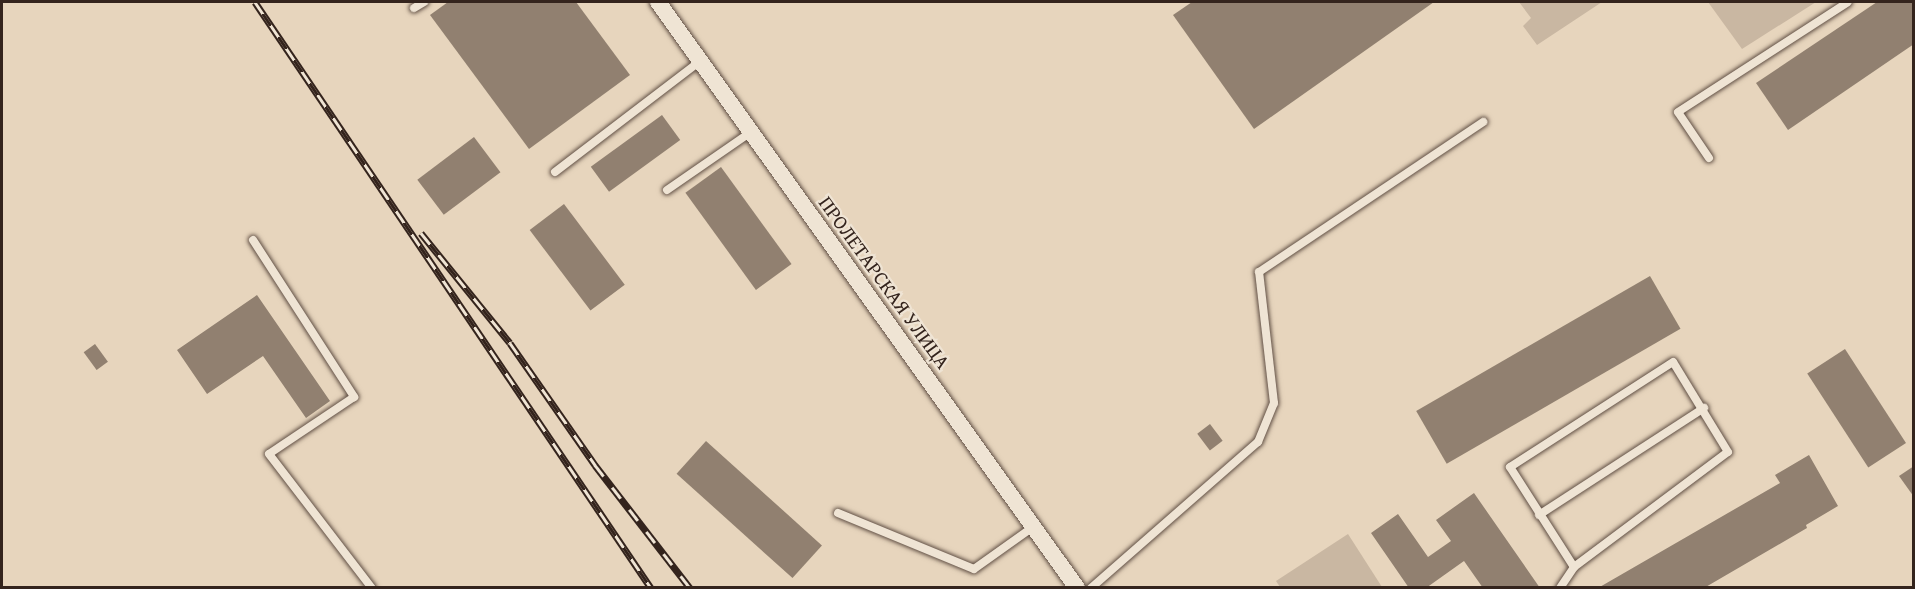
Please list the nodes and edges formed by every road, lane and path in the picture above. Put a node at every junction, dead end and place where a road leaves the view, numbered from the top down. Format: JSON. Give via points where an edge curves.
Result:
{"nodes":[{"id":1,"x":424,"y":2,"type":"edge"},
{"id":2,"x":658,"y":2,"type":"edge"},
{"id":3,"x":1848,"y":2,"type":"edge"},
{"id":4,"x":414,"y":8,"type":"dead end"},
{"id":5,"x":700,"y":61,"type":"junction"},
{"id":6,"x":1483,"y":122,"type":"dead end"},
{"id":7,"x":751,"y":132,"type":"junction"},
{"id":8,"x":1709,"y":158,"type":"dead end"},
{"id":9,"x":555,"y":172,"type":"dead end"},
{"id":10,"x":667,"y":190,"type":"dead end"},
{"id":11,"x":253,"y":240,"type":"dead end"},
{"id":12,"x":1704,"y":408,"type":"junction"},
{"id":13,"x":838,"y":513,"type":"dead end"},
{"id":14,"x":1539,"y":515,"type":"junction"},
{"id":15,"x":1033,"y":527,"type":"junction"},
{"id":16,"x":1574,"y":567,"type":"junction"},
{"id":17,"x":372,"y":588,"type":"edge"},
{"id":18,"x":1077,"y":588,"type":"edge"},
{"id":19,"x":1091,"y":588,"type":"edge"},
{"id":20,"x":1560,"y":588,"type":"edge"}],
"edges":[{"from":1,"to":4,"type":"lane"},
{"from":2,"to":5,"type":"street","name":"ПРОЛЕТАРСКАЯ УЛИЦА"},
{"from":3,"to":8,"type":"lane","via":[[1678,112]]},
{"from":5,"to":7,"type":"street","name":"ПРОЛЕТАРСКАЯ УЛИЦА"},
{"from":5,"to":9,"type":"lane"},
{"from":6,"to":19,"type":"lane","via":[[1259,272],[1274,403],[1258,441]]},
{"from":7,"to":10,"type":"lane"},
{"from":7,"to":15,"type":"street","name":"ПРОЛЕТАРСКАЯ УЛИЦА"},
{"from":11,"to":17,"type":"lane","via":[[354,397],[268,454]]},
{"from":12,"to":14,"type":"lane"},
{"from":12,"to":14,"type":"lane","via":[[1678,366],[1665,363],[1510,467]]},
{"from":12,"to":16,"type":"lane","via":[[1727,444],[1724,458]]},
{"from":13,"to":15,"type":"lane","via":[[974,569]]},
{"from":14,"to":16,"type":"lane"},
{"from":15,"to":18,"type":"street","name":"ПРОЛЕТАРСКАЯ УЛИЦА"},
{"from":16,"to":20,"type":"lane"}]}
